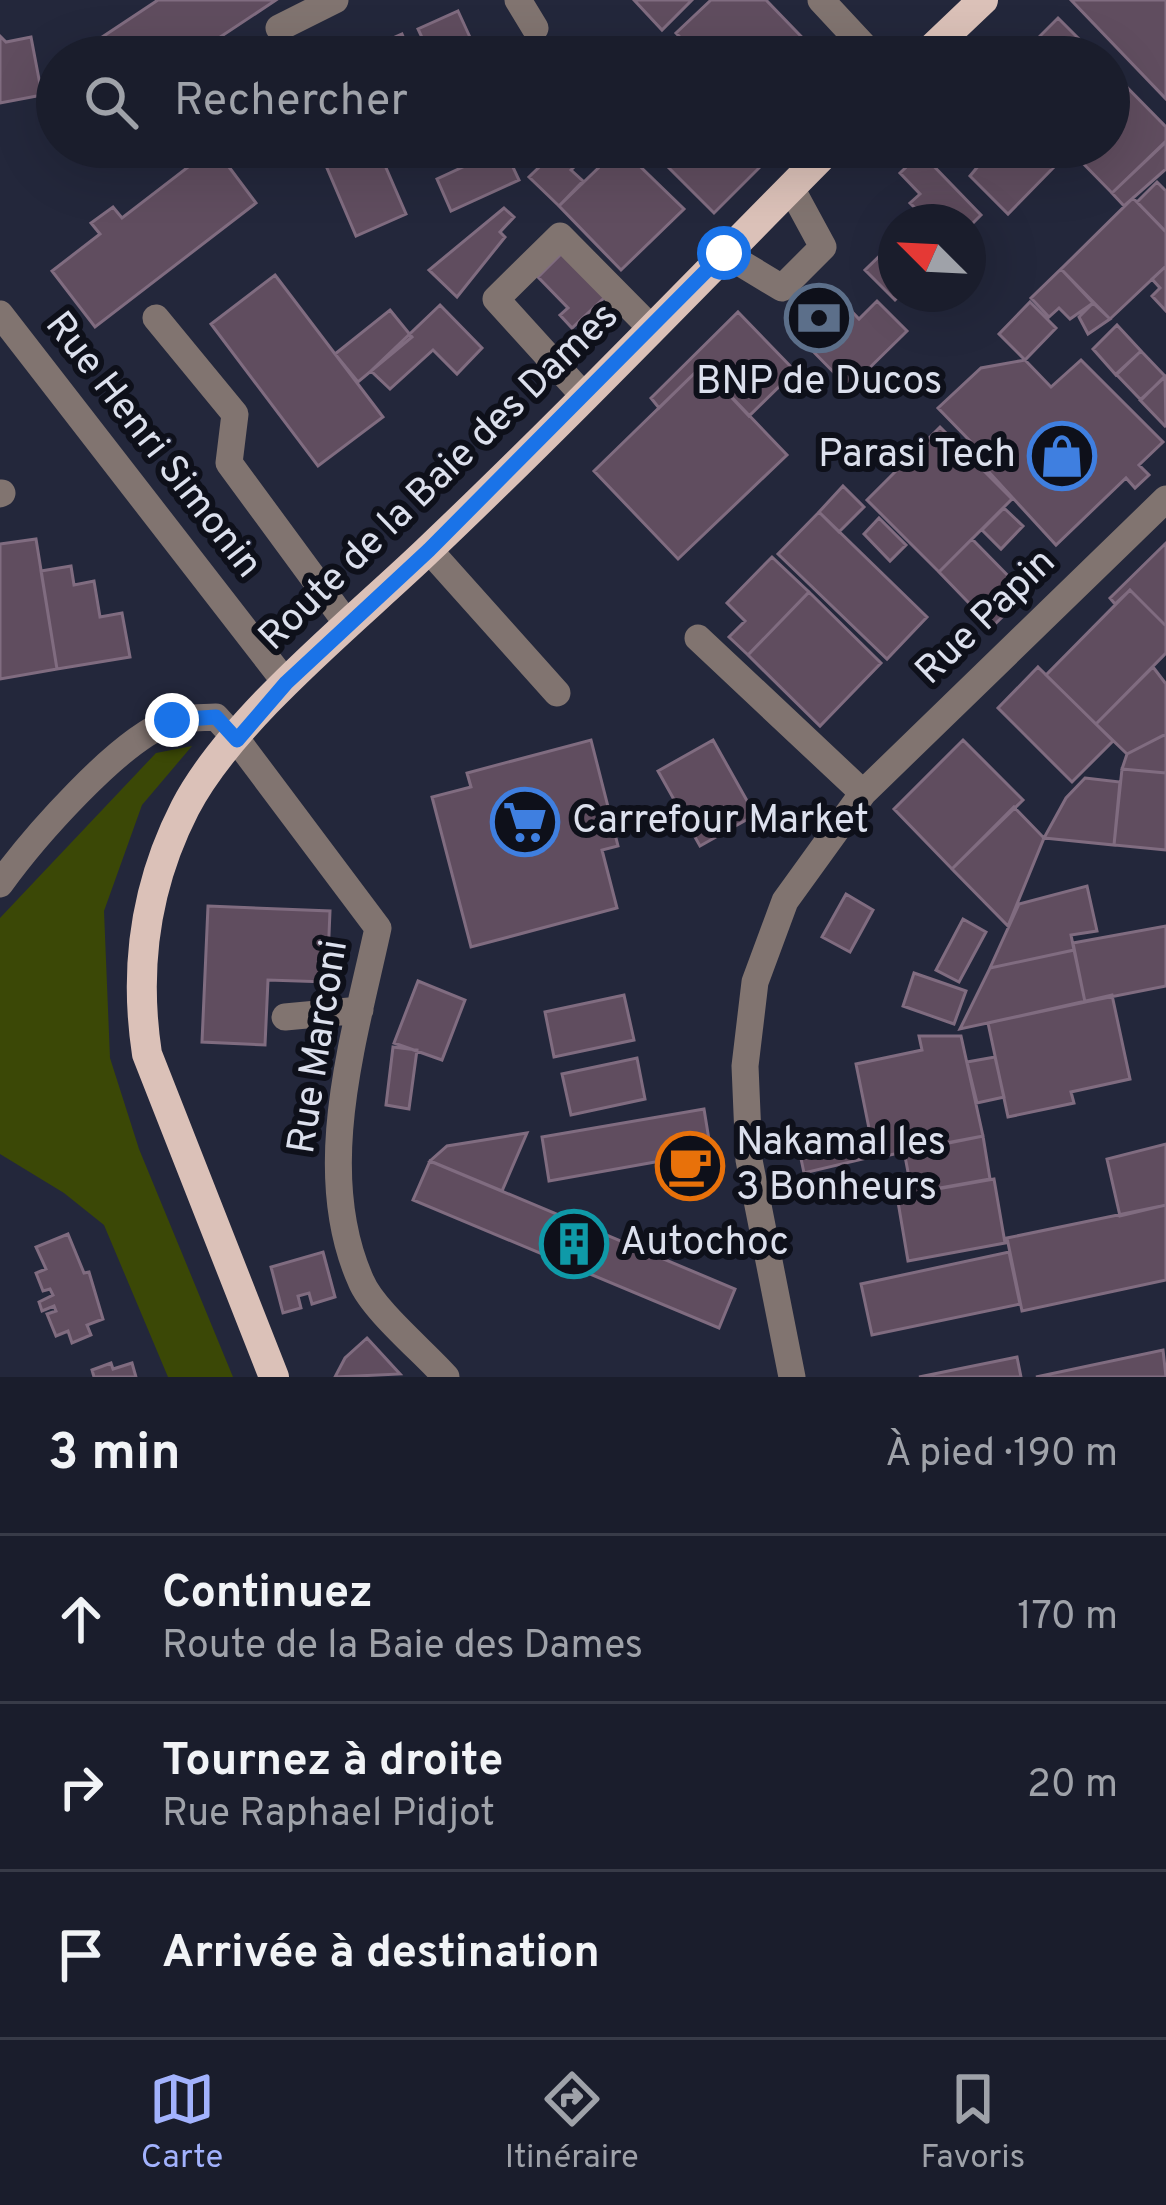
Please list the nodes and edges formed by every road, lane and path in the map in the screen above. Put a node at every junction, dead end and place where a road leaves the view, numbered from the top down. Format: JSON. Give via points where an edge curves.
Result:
{"nodes":[{"id":1,"x":335,"y":0,"type":"edge"},
{"id":2,"x":518,"y":0,"type":"edge"},
{"id":3,"x":821,"y":0,"type":"edge"},
{"id":4,"x":982,"y":0,"type":"edge"},
{"id":5,"x":279,"y":28,"type":"dead end"},
{"id":6,"x":535,"y":28,"type":"dead end"},
{"id":7,"x":854,"y":36,"type":"edge"},
{"id":8,"x":944,"y":36,"type":"edge"},
{"id":9,"x":810,"y":168,"type":"edge"},
{"id":10,"x":790,"y":188,"type":"junction"},
{"id":11,"x":724,"y":253,"type":"junction"},
{"id":12,"x":0,"y":314,"type":"edge"},
{"id":13,"x":156,"y":318,"type":"dead end"},
{"id":14,"x":650,"y":327,"type":"junction"},
{"id":15,"x":584,"y":396,"type":"junction"},
{"id":16,"x":1166,"y":499,"type":"edge"},
{"id":17,"x":429,"y":550,"type":"junction"},
{"id":18,"x":348,"y":625,"type":"junction"},
{"id":19,"x":698,"y":638,"type":"dead end"},
{"id":20,"x":286,"y":683,"type":"junction"},
{"id":21,"x":557,"y":693,"type":"dead end"},
{"id":22,"x":237,"y":740,"type":"junction"},
{"id":23,"x":863,"y":793,"type":"junction"},
{"id":24,"x":0,"y":884,"type":"edge"},
{"id":25,"x":360,"y":1010,"type":"junction"},
{"id":26,"x":285,"y":1017,"type":"dead end"},
{"id":27,"x":274,"y":1377,"type":"edge"},
{"id":28,"x":446,"y":1377,"type":"edge"},
{"id":29,"x":792,"y":1377,"type":"edge"}],
"edges":[{"from":1,"to":5,"type":"street"},
{"from":2,"to":6,"type":"street"},
{"from":3,"to":7,"type":"street"},
{"from":4,"to":8,"type":"main road"},
{"from":9,"to":10,"type":"main road","name":"Route de la Baie des Dames"},
{"from":10,"to":11,"type":"main road","name":"Route de la Baie des Dames"},
{"from":10,"to":11,"type":"street","via":[[823,247],[782,288]]},
{"from":11,"to":14,"type":"main road","name":"Route de la Baie des Dames"},
{"from":12,"to":20,"type":"street","name":"Rue Henri Simonin"},
{"from":13,"to":18,"type":"street","via":[[235,414],[229,463]]},
{"from":14,"to":15,"type":"main road","name":"Route de la Baie des Dames"},
{"from":14,"to":15,"type":"street","via":[[560,236],[496,299]]},
{"from":15,"to":17,"type":"main road","name":"Route de la Baie des Dames"},
{"from":16,"to":23,"type":"street","name":"Rue Papin"},
{"from":17,"to":18,"type":"main road","name":"Route de la Baie des Dames"},
{"from":17,"to":21,"type":"street"},
{"from":18,"to":20,"type":"main road","name":"Route de la Baie des Dames"},
{"from":19,"to":23,"type":"street"},
{"from":20,"to":22,"type":"main road","name":"Route de la Baie des Dames"},
{"from":22,"to":24,"type":"street","via":[[216,717],[172,720],[142,737],[75,797]]},
{"from":22,"to":25,"type":"street","name":"Rue Marconi","via":[[378,928]]},
{"from":22,"to":27,"type":"main road","name":"Route de la Baie des Dames","via":[[187,804],[167,851],[140,944],[139,999],[147,1054]]},
{"from":23,"to":29,"type":"street","name":"Rue Papin","via":[[785,901],[752,1003],[749,1160]]},
{"from":25,"to":26,"type":"street"},
{"from":25,"to":28,"type":"street","name":"Rue Marconi","via":[[338,1197],[361,1284]]}]}
